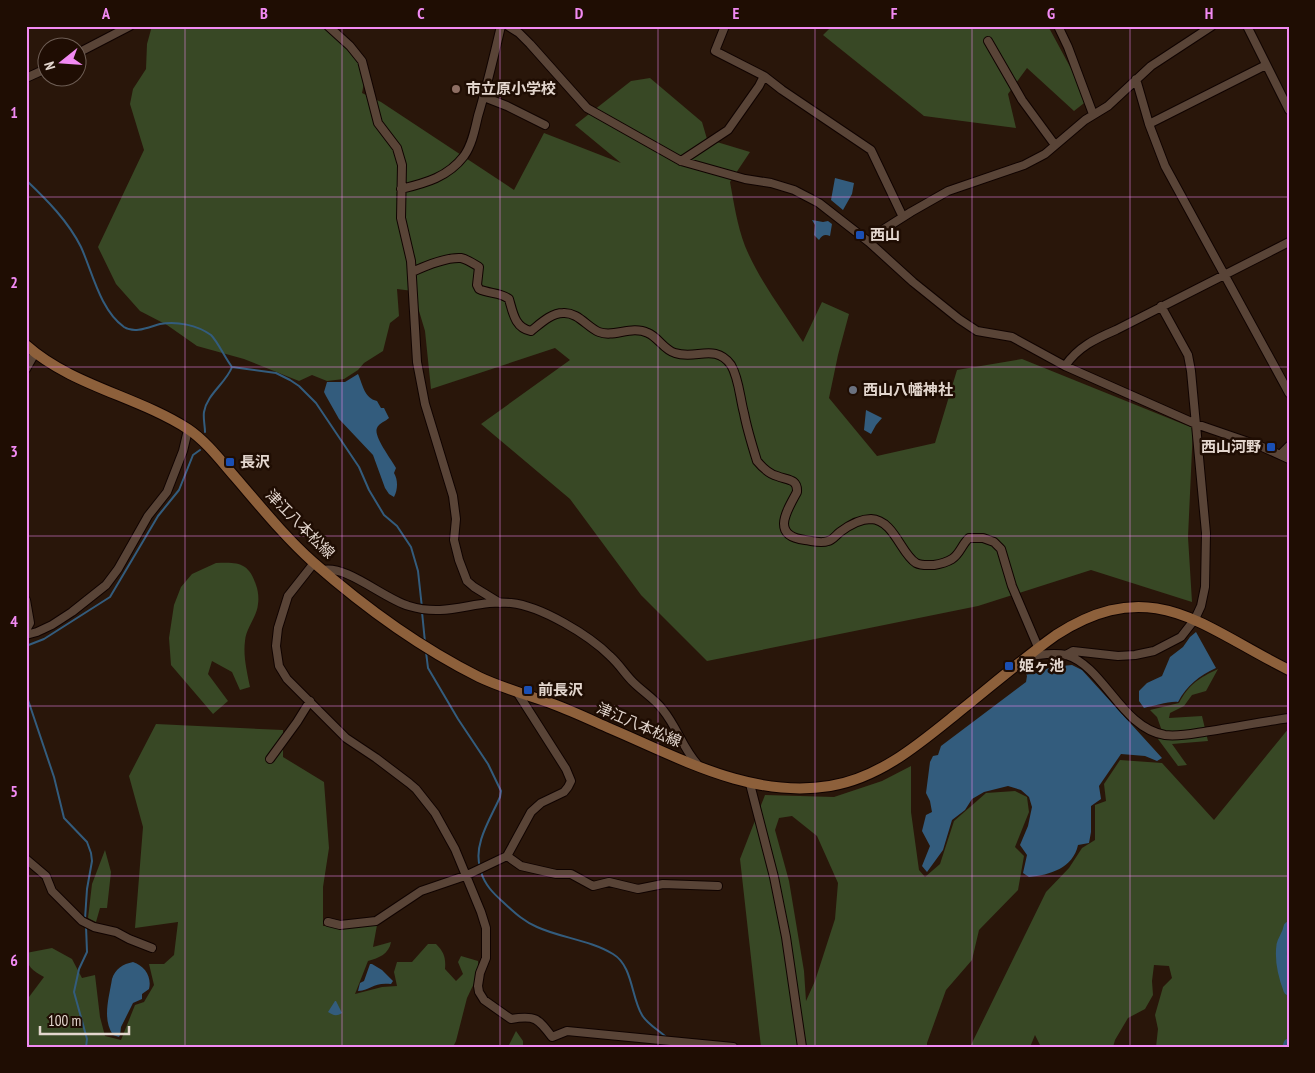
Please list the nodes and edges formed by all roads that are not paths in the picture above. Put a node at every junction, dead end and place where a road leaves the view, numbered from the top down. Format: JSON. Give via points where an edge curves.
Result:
{"nodes":[{"id":1,"x":130,"y":26,"type":"edge"},
{"id":2,"x":328,"y":26,"type":"edge"},
{"id":3,"x":501,"y":26,"type":"edge"},
{"id":4,"x":508,"y":26,"type":"edge"},
{"id":5,"x":725,"y":26,"type":"edge"},
{"id":6,"x":1058,"y":26,"type":"edge"},
{"id":7,"x":1212,"y":26,"type":"edge"},
{"id":8,"x":1247,"y":26,"type":"edge"},
{"id":9,"x":988,"y":41,"type":"dead end"},
{"id":10,"x":88,"y":48,"type":"edge"},
{"id":11,"x":1266,"y":65,"type":"junction"},
{"id":12,"x":38,"y":73,"type":"edge"},
{"id":13,"x":764,"y":76,"type":"junction"},
{"id":14,"x":26,"y":78,"type":"edge"},
{"id":15,"x":1136,"y":79,"type":"junction"},
{"id":16,"x":484,"y":97,"type":"junction"},
{"id":17,"x":1289,"y":110,"type":"edge"},
{"id":18,"x":1093,"y":114,"type":"junction"},
{"id":19,"x":1149,"y":124,"type":"junction"},
{"id":20,"x":545,"y":125,"type":"dead end"},
{"id":21,"x":1055,"y":145,"type":"junction"},
{"id":22,"x":681,"y":161,"type":"junction"},
{"id":23,"x":401,"y":189,"type":"junction"},
{"id":24,"x":901,"y":213,"type":"dead end"},
{"id":25,"x":868,"y":242,"type":"junction"},
{"id":26,"x":1289,"y":242,"type":"edge"},
{"id":27,"x":412,"y":272,"type":"junction"},
{"id":28,"x":1224,"y":275,"type":"junction"},
{"id":29,"x":1161,"y":306,"type":"junction"},
{"id":30,"x":26,"y":345,"type":"edge"},
{"id":31,"x":35,"y":353,"type":"junction"},
{"id":32,"x":1065,"y":366,"type":"junction"},
{"id":33,"x":26,"y":369,"type":"edge"},
{"id":34,"x":1289,"y":393,"type":"edge"},
{"id":35,"x":1196,"y":424,"type":"junction"},
{"id":36,"x":188,"y":430,"type":"junction"},
{"id":37,"x":1289,"y":446,"type":"edge"},
{"id":38,"x":1280,"y":455,"type":"junction"},
{"id":39,"x":1289,"y":459,"type":"edge"},
{"id":40,"x":314,"y":563,"type":"junction"},
{"id":41,"x":323,"y":570,"type":"junction"},
{"id":42,"x":26,"y":600,"type":"edge"},
{"id":43,"x":500,"y":603,"type":"junction"},
{"id":44,"x":1195,"y":619,"type":"junction"},
{"id":45,"x":26,"y":630,"type":"edge"},
{"id":46,"x":26,"y":635,"type":"edge"},
{"id":47,"x":1038,"y":647,"type":"junction"},
{"id":48,"x":1066,"y":655,"type":"junction"},
{"id":49,"x":1028,"y":656,"type":"junction"},
{"id":50,"x":1289,"y":670,"type":"edge"},
{"id":51,"x":516,"y":692,"type":"junction"},
{"id":52,"x":310,"y":701,"type":"junction"},
{"id":53,"x":1289,"y":718,"type":"edge"},
{"id":54,"x":270,"y":759,"type":"dead end"},
{"id":55,"x":699,"y":767,"type":"junction"},
{"id":56,"x":750,"y":784,"type":"junction"},
{"id":57,"x":507,"y":856,"type":"junction"},
{"id":58,"x":26,"y":859,"type":"edge"},
{"id":59,"x":465,"y":876,"type":"junction"},
{"id":60,"x":718,"y":886,"type":"dead end"},
{"id":61,"x":328,"y":922,"type":"dead end"},
{"id":62,"x":152,"y":948,"type":"dead end"},
{"id":63,"x":666,"y":1044,"type":"edge"},
{"id":64,"x":733,"y":1047,"type":"edge"},
{"id":65,"x":802,"y":1047,"type":"edge"}],
"edges":[{"from":1,"to":10,"type":"street"},
{"from":2,"to":23,"type":"street","via":[[362,61],[378,122],[397,148],[402,165]]},
{"from":3,"to":16,"type":"street"},
{"from":4,"to":22,"type":"street","via":[[530,44],[586,108]]},
{"from":5,"to":13,"type":"street","via":[[715,51]]},
{"from":6,"to":18,"type":"street"},
{"from":7,"to":15,"type":"street"},
{"from":8,"to":11,"type":"street"},
{"from":9,"to":21,"type":"street","via":[[1022,100]]},
{"from":11,"to":17,"type":"street"},
{"from":11,"to":19,"type":"street"},
{"from":12,"to":14,"type":"street"},
{"from":13,"to":22,"type":"street","via":[[728,130]]},
{"from":13,"to":24,"type":"street","via":[[871,150]]},
{"from":15,"to":18,"type":"street","via":[[1123,94]]},
{"from":15,"to":19,"type":"street"},
{"from":16,"to":20,"type":"street"},
{"from":16,"to":23,"type":"street","via":[[463,157],[436,179]]},
{"from":18,"to":21,"type":"street"},
{"from":19,"to":28,"type":"street","via":[[1165,166]]},
{"from":21,"to":25,"type":"street","via":[[1024,165],[948,192],[911,212]]},
{"from":22,"to":25,"type":"street","via":[[794,190],[819,203]]},
{"from":23,"to":27,"type":"street","via":[[401,218]]},
{"from":25,"to":32,"type":"street","via":[[977,331],[1012,337]]},
{"from":26,"to":28,"type":"street"},
{"from":27,"to":43,"type":"street","via":[[419,376],[453,496],[454,540],[459,560],[474,588]]},
{"from":27,"to":47,"type":"street","via":[[447,260],[461,258],[469,261],[479,267],[479,289],[509,299],[517,324],[524,330],[531,331],[546,319],[566,313],[605,334],[632,330],[645,332],[674,353],[717,353],[734,372],[757,461],[767,472],[795,482],[797,492],[783,522],[790,535],[797,539],[826,542],[849,526],[869,519],[878,520],[887,526],[913,560],[923,566],[952,559],[969,538],[994,542],[1001,549],[1012,586]]},
{"from":28,"to":29,"type":"street"},
{"from":28,"to":34,"type":"street"},
{"from":29,"to":32,"type":"street","via":[[1091,340]]},
{"from":29,"to":35,"type":"street","via":[[1188,356]]},
{"from":30,"to":31,"type":"main road","name":"津江八本松線"},
{"from":31,"to":33,"type":"street"},
{"from":31,"to":36,"type":"main road","name":"津江八本松線","via":[[61,370]]},
{"from":32,"to":35,"type":"street"},
{"from":35,"to":38,"type":"street"},
{"from":35,"to":44,"type":"street","via":[[1206,533],[1205,587]]},
{"from":36,"to":40,"type":"main road","name":"津江八本松線","via":[[213,452]]},
{"from":36,"to":46,"type":"street","via":[[167,492],[148,516],[106,585],[52,625]]},
{"from":37,"to":38,"type":"street"},
{"from":38,"to":39,"type":"street"},
{"from":40,"to":41,"type":"main road","name":"津江八本松線"},
{"from":40,"to":52,"type":"street","via":[[288,596],[276,646],[282,671]]},
{"from":41,"to":43,"type":"street","via":[[342,571],[390,598],[428,611]]},
{"from":41,"to":51,"type":"main road","name":"津江八本松線","via":[[378,615],[432,650],[480,677]]},
{"from":42,"to":45,"type":"street","via":[[30,623]]},
{"from":43,"to":55,"type":"street","via":[[538,609],[611,656],[625,675],[663,710]]},
{"from":44,"to":47,"type":"main road","name":"津江八本松線","via":[[1150,608],[1116,608],[1081,620]]},
{"from":44,"to":48,"type":"street","via":[[1181,637],[1154,651],[1118,656],[1074,651]]},
{"from":44,"to":50,"type":"main road","name":"津江八本松線"},
{"from":47,"to":49,"type":"main road","name":"津江八本松線"},
{"from":48,"to":49,"type":"street"},
{"from":48,"to":53,"type":"street","via":[[1081,661],[1137,722],[1164,735],[1184,735]]},
{"from":49,"to":56,"type":"main road","name":"津江八本松線","via":[[916,747],[885,767],[832,786],[798,790]]},
{"from":51,"to":55,"type":"main road","name":"津江八本松線"},
{"from":51,"to":57,"type":"street","via":[[571,781],[564,792],[541,803],[531,812]]},
{"from":52,"to":54,"type":"street"},
{"from":52,"to":59,"type":"street","via":[[346,738],[416,789],[435,812]]},
{"from":55,"to":56,"type":"main road","name":"津江八本松線"},
{"from":56,"to":65,"type":"street","via":[[774,877]]},
{"from":57,"to":59,"type":"street"},
{"from":57,"to":60,"type":"street","via":[[522,866],[571,874],[593,886],[610,882],[638,889],[663,884]]},
{"from":58,"to":62,"type":"street","via":[[46,876],[52,891],[82,921]]},
{"from":59,"to":61,"type":"street","via":[[421,890],[376,921],[340,925]]},
{"from":59,"to":63,"type":"street","via":[[486,928],[486,958],[478,986],[484,1000],[511,1019],[528,1016],[542,1023],[552,1037],[567,1031]]},
{"from":63,"to":64,"type":"street"}]}
